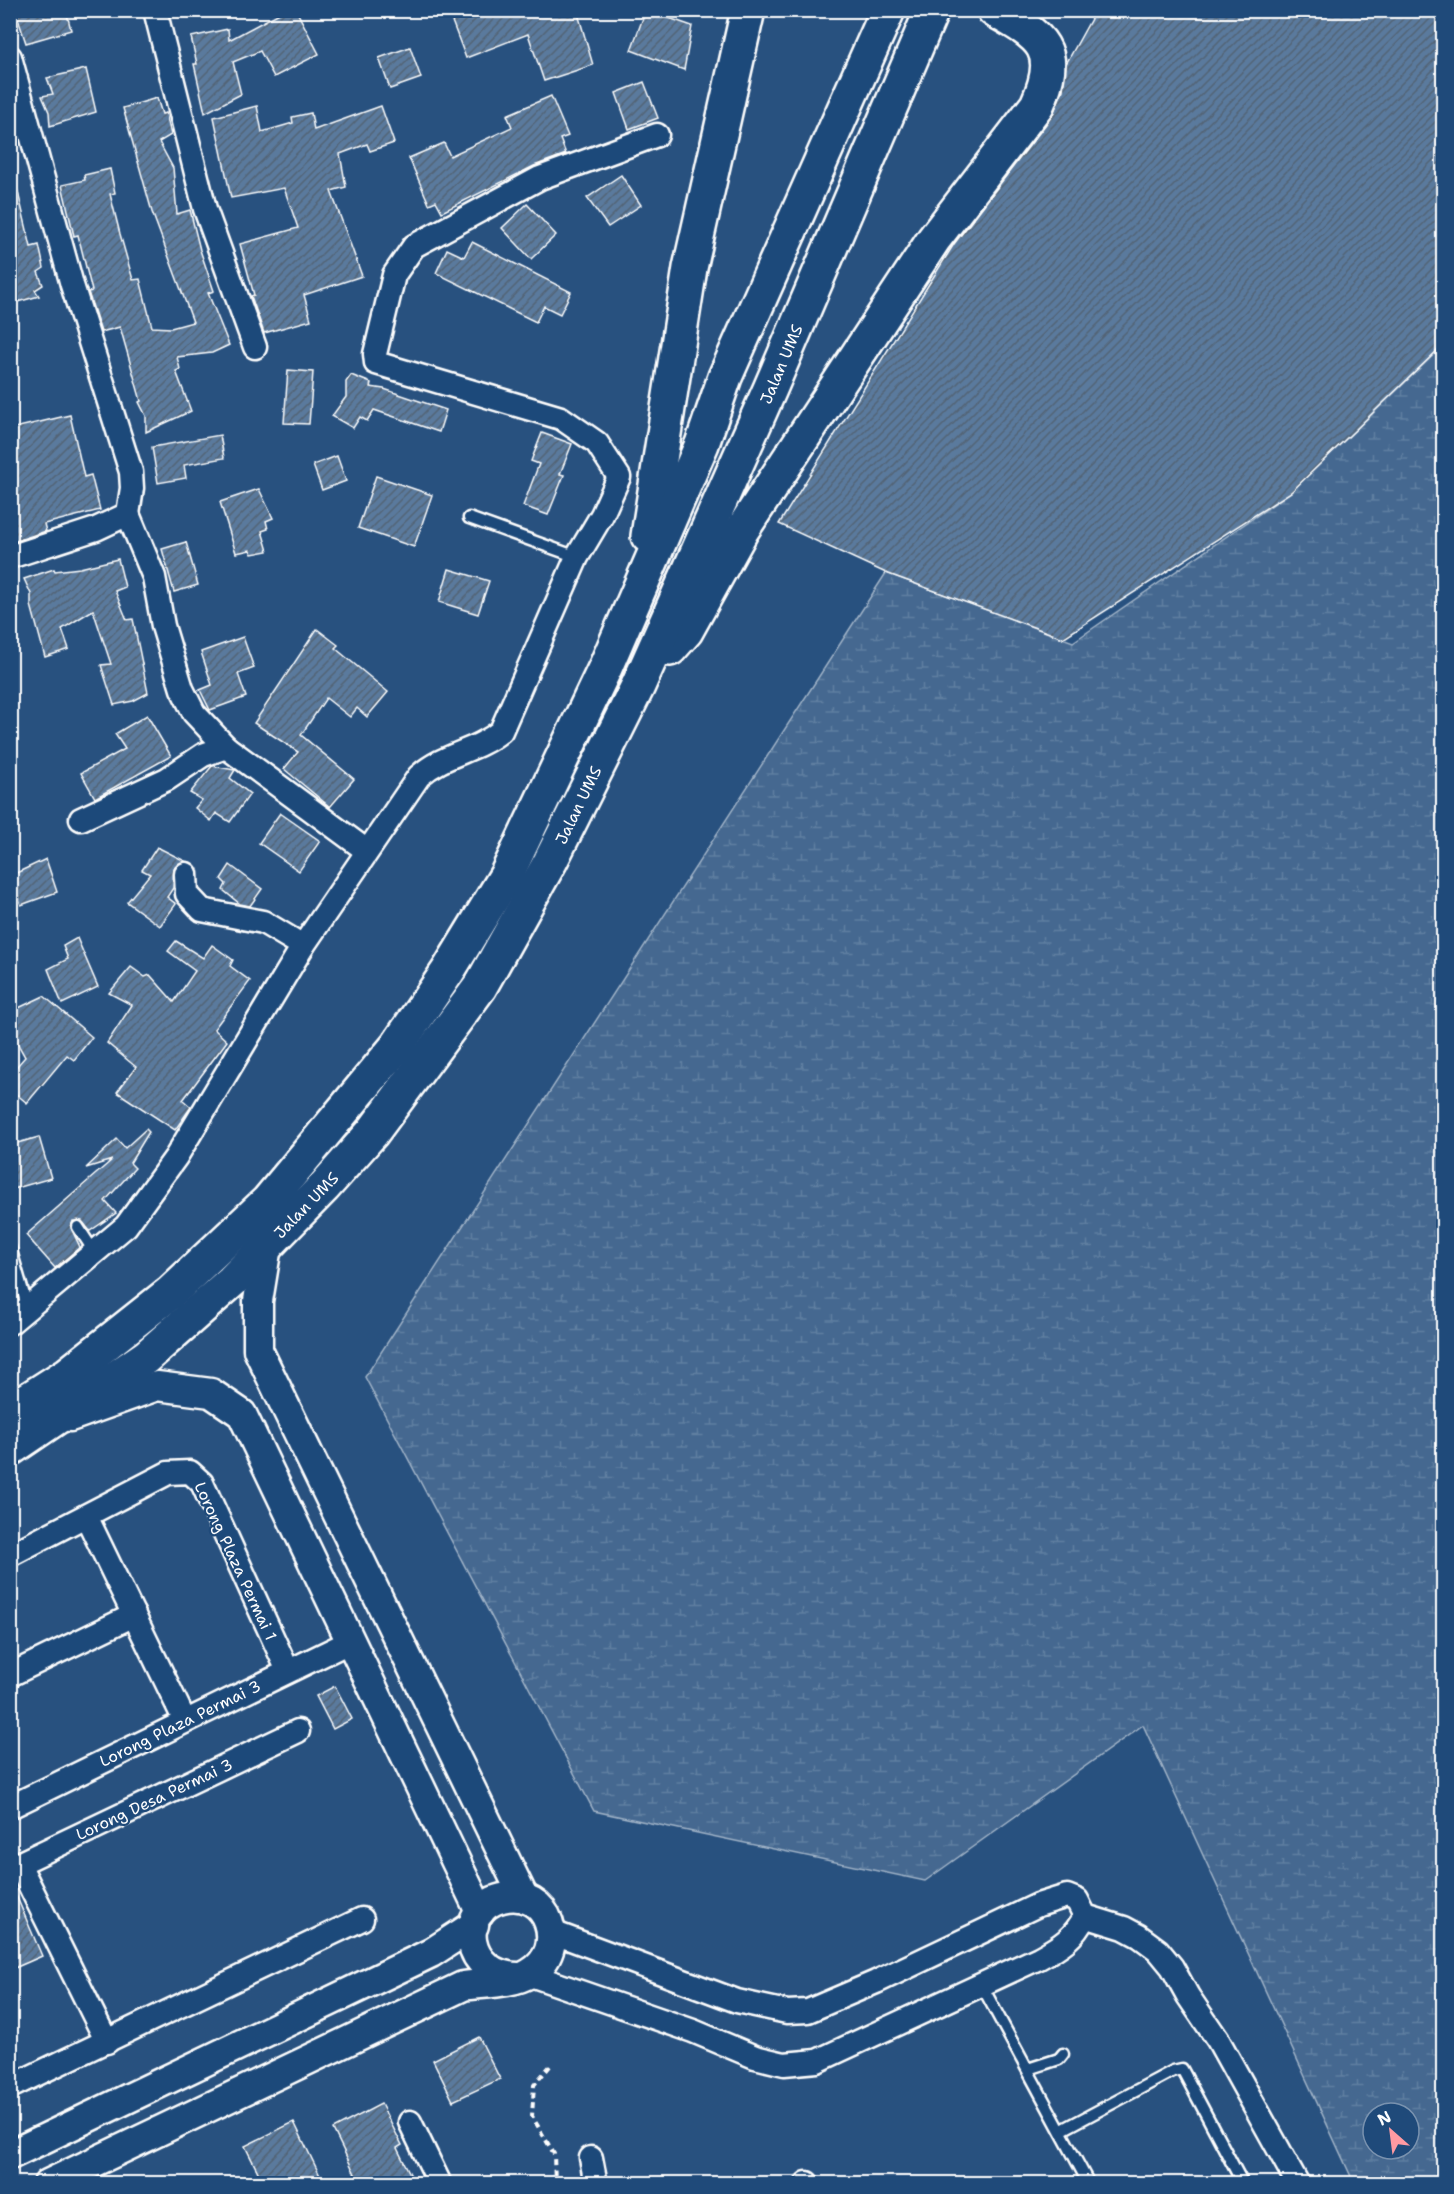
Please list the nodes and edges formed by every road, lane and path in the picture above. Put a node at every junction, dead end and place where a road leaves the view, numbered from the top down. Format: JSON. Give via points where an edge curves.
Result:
{"nodes":[{"id":1,"x":155,"y":10,"type":"edge"},
{"id":2,"x":748,"y":10,"type":"edge"},
{"id":3,"x":888,"y":10,"type":"edge"},
{"id":4,"x":932,"y":10,"type":"edge"},
{"id":5,"x":994,"y":10,"type":"edge"},
{"id":6,"x":10,"y":57,"type":"edge"},
{"id":7,"x":657,"y":135,"type":"dead end"},
{"id":8,"x":255,"y":347,"type":"dead end"},
{"id":9,"x":128,"y":514,"type":"junction"},
{"id":10,"x":469,"y":518,"type":"dead end"},
{"id":11,"x":10,"y":556,"type":"edge"},
{"id":12,"x":577,"y":558,"type":"junction"},
{"id":13,"x":640,"y":588,"type":"junction"},
{"id":14,"x":638,"y":686,"type":"junction"},
{"id":15,"x":226,"y":747,"type":"junction"},
{"id":16,"x":81,"y":819,"type":"dead end"},
{"id":17,"x":367,"y":851,"type":"junction"},
{"id":18,"x":186,"y":874,"type":"dead end"},
{"id":19,"x":303,"y":946,"type":"junction"},
{"id":20,"x":78,"y":1227,"type":"dead end"},
{"id":21,"x":267,"y":1246,"type":"junction"},
{"id":22,"x":10,"y":1247,"type":"edge"},
{"id":23,"x":95,"y":1253,"type":"junction"},
{"id":24,"x":16,"y":1315,"type":"edge"},
{"id":25,"x":10,"y":1411,"type":"edge"},
{"id":26,"x":54,"y":1422,"type":"junction"},
{"id":27,"x":10,"y":1449,"type":"edge"},
{"id":28,"x":86,"y":1516,"type":"junction"},
{"id":29,"x":10,"y":1556,"type":"edge"},
{"id":30,"x":134,"y":1615,"type":"junction"},
{"id":31,"x":351,"y":1641,"type":"junction"},
{"id":32,"x":288,"y":1671,"type":"junction"},
{"id":33,"x":10,"y":1676,"type":"edge"},
{"id":34,"x":185,"y":1721,"type":"junction"},
{"id":35,"x":298,"y":1731,"type":"dead end"},
{"id":36,"x":10,"y":1807,"type":"edge"},
{"id":37,"x":15,"y":1866,"type":"edge"},
{"id":38,"x":524,"y":1898,"type":"junction"},
{"id":39,"x":1085,"y":1916,"type":"junction"},
{"id":40,"x":362,"y":1918,"type":"dead end"},
{"id":41,"x":477,"y":1918,"type":"junction"},
{"id":42,"x":552,"y":1932,"type":"junction"},
{"id":43,"x":524,"y":1976,"type":"junction"},
{"id":44,"x":981,"y":1984,"type":"junction"},
{"id":45,"x":106,"y":2042,"type":"junction"},
{"id":46,"x":1063,"y":2054,"type":"dead end"},
{"id":47,"x":550,"y":2066,"type":"dead end"},
{"id":48,"x":1028,"y":2068,"type":"junction"},
{"id":49,"x":10,"y":2087,"type":"edge"},
{"id":50,"x":410,"y":2122,"type":"dead end"},
{"id":51,"x":1062,"y":2130,"type":"junction"},
{"id":52,"x":10,"y":2155,"type":"edge"},
{"id":53,"x":591,"y":2158,"type":"dead end"},
{"id":54,"x":48,"y":2184,"type":"edge"},
{"id":55,"x":440,"y":2184,"type":"edge"},
{"id":56,"x":555,"y":2184,"type":"edge"},
{"id":57,"x":596,"y":2184,"type":"edge"},
{"id":58,"x":1089,"y":2184,"type":"edge"},
{"id":59,"x":1243,"y":2184,"type":"edge"},
{"id":60,"x":1298,"y":2184,"type":"edge"}],
"edges":[{"from":1,"to":8,"type":"street","via":[[205,209]]},
{"from":2,"to":13,"type":"highway","via":[[690,268]]},
{"from":3,"to":13,"type":"highway","name":"Jalan UMS","via":[[726,377],[702,444]]},
{"from":4,"to":14,"type":"highway","name":"Jalan UMS"},
{"from":5,"to":14,"type":"highway","via":[[1030,33],[1045,49],[1048,80],[1037,105],[934,239],[742,530],[686,631]]},
{"from":6,"to":9,"type":"street","via":[[72,285],[131,472]]},
{"from":7,"to":12,"type":"street","via":[[540,178],[414,246],[394,275],[374,358],[385,367],[561,418],[597,442],[619,477]]},
{"from":9,"to":11,"type":"street","via":[[96,529]]},
{"from":9,"to":15,"type":"street","via":[[154,576],[163,626],[182,689],[194,713]]},
{"from":10,"to":12,"type":"lane"},
{"from":12,"to":17,"type":"street","via":[[501,730],[485,745],[462,750],[433,764],[419,776]]},
{"from":13,"to":25,"type":"highway","name":"Jalan UMS","via":[[506,876],[397,1046],[268,1201],[170,1293],[68,1374]]},
{"from":14,"to":21,"type":"highway","name":"Jalan UMS","via":[[550,862],[480,987],[372,1133]]},
{"from":15,"to":16,"type":"street","via":[[203,755],[166,779]]},
{"from":15,"to":17,"type":"street"},
{"from":17,"to":19,"type":"street"},
{"from":18,"to":19,"type":"street","via":[[187,894],[202,910],[263,922]]},
{"from":19,"to":23,"type":"street","via":[[176,1156],[126,1226]]},
{"from":20,"to":23,"type":"lane"},
{"from":21,"to":26,"type":"highway","name":"Jalan UMS","via":[[146,1357]]},
{"from":21,"to":38,"type":"street","via":[[258,1301],[258,1350]]},
{"from":22,"to":24,"type":"lane"},
{"from":23,"to":24,"type":"street"},
{"from":26,"to":27,"type":"highway","name":"Jalan UMS"},
{"from":26,"to":31,"type":"street","via":[[157,1386],[211,1393],[242,1414]]},
{"from":28,"to":29,"type":"street","name":"Lorong Plaza Permai 1"},
{"from":28,"to":30,"type":"street"},
{"from":28,"to":32,"type":"street","name":"Lorong Plaza Permai 1","via":[[168,1473],[184,1470],[196,1476]]},
{"from":30,"to":33,"type":"street"},
{"from":30,"to":34,"type":"street"},
{"from":31,"to":32,"type":"street","name":"Lorong Plaza Permai 3"},
{"from":31,"to":41,"type":"street"},
{"from":32,"to":34,"type":"street","name":"Lorong Plaza Permai 3"},
{"from":34,"to":36,"type":"street","name":"Lorong Plaza Permai 3"},
{"from":35,"to":37,"type":"street","name":"Lorong Desa Permai 3"},
{"from":37,"to":45,"type":"street"},
{"from":38,"to":41,"type":"street","via":[[500,1899]]},
{"from":38,"to":42,"type":"street","via":[[543,1911]]},
{"from":39,"to":42,"type":"street","via":[[1077,1900],[1067,1896],[1056,1898],[856,1991],[808,2011],[787,2012],[737,2001]]},
{"from":39,"to":44,"type":"street","via":[[1076,1935],[1065,1944]]},
{"from":39,"to":60,"type":"street","via":[[1139,1936],[1172,1967],[1218,2040]]},
{"from":40,"to":45,"type":"street"},
{"from":41,"to":43,"type":"street","via":[[473,1945],[481,1964],[506,1977]]},
{"from":41,"to":52,"type":"street","via":[[431,1953]]},
{"from":42,"to":43,"type":"street","via":[[548,1957]]},
{"from":43,"to":44,"type":"street","via":[[783,2064],[817,2061]]},
{"from":43,"to":54,"type":"street","via":[[463,1986]]},
{"from":44,"to":48,"type":"lane"},
{"from":45,"to":49,"type":"street"},
{"from":46,"to":48,"type":"lane","via":[[1059,2059]]},
{"from":47,"to":56,"type":"path","via":[[534,2085],[532,2116],[554,2154]]},
{"from":48,"to":51,"type":"lane"},
{"from":50,"to":55,"type":"street"},
{"from":51,"to":58,"type":"lane"},
{"from":51,"to":59,"type":"lane","via":[[1182,2069]]},
{"from":53,"to":57,"type":"street"}]}
